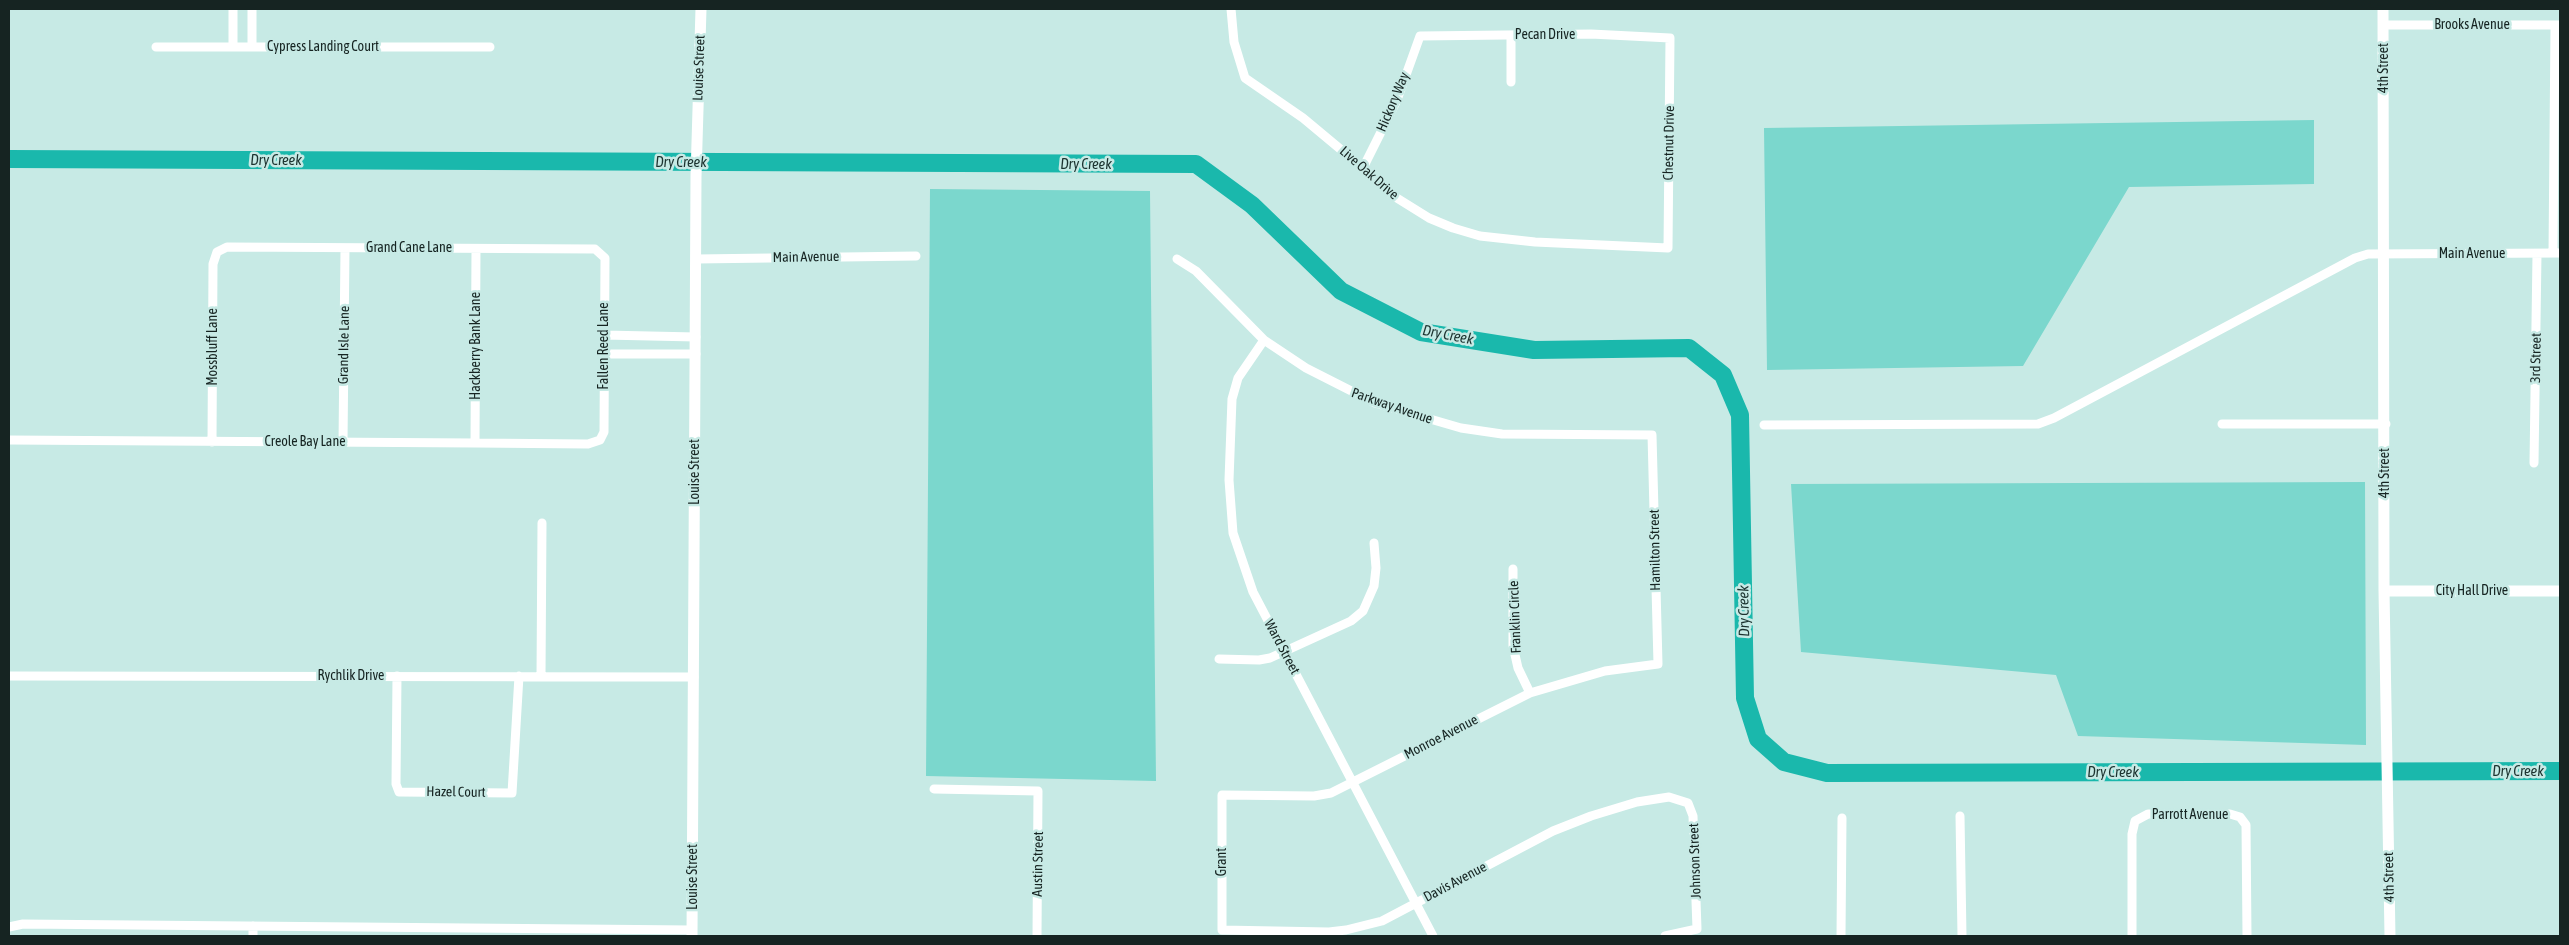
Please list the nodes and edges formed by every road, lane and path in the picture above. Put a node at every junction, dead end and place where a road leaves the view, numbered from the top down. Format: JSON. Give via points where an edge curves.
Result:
{"nodes":[{"id":1,"x":233,"y":9,"type":"edge"},
{"id":2,"x":252,"y":9,"type":"edge"},
{"id":3,"x":701,"y":9,"type":"edge"},
{"id":4,"x":1232,"y":9,"type":"edge"},
{"id":5,"x":2383,"y":9,"type":"edge"},
{"id":6,"x":2384,"y":25,"type":"junction"},
{"id":7,"x":2558,"y":25,"type":"edge"},
{"id":8,"x":1511,"y":35,"type":"junction"},
{"id":9,"x":1420,"y":36,"type":"joint"},
{"id":10,"x":1670,"y":38,"type":"joint"},
{"id":11,"x":156,"y":47,"type":"dead end"},
{"id":12,"x":233,"y":47,"type":"junction"},
{"id":13,"x":252,"y":47,"type":"junction"},
{"id":14,"x":490,"y":47,"type":"dead end"},
{"id":15,"x":1511,"y":82,"type":"dead end"},
{"id":16,"x":1364,"y":168,"type":"junction"},
{"id":17,"x":345,"y":248,"type":"junction"},
{"id":18,"x":476,"y":248,"type":"junction"},
{"id":19,"x":1668,"y":248,"type":"joint"},
{"id":20,"x":216,"y":252,"type":"joint"},
{"id":21,"x":601,"y":253,"type":"joint"},
{"id":22,"x":2556,"y":253,"type":"edge"},
{"id":23,"x":2385,"y":254,"type":"junction"},
{"id":24,"x":2538,"y":254,"type":"junction"},
{"id":25,"x":916,"y":256,"type":"dead end"},
{"id":26,"x":697,"y":259,"type":"junction"},
{"id":27,"x":1177,"y":260,"type":"dead end"},
{"id":28,"x":604,"y":335,"type":"junction"},
{"id":29,"x":696,"y":337,"type":"junction"},
{"id":30,"x":1264,"y":340,"type":"junction"},
{"id":31,"x":604,"y":354,"type":"junction"},
{"id":32,"x":696,"y":354,"type":"junction"},
{"id":33,"x":2222,"y":424,"type":"dead end"},
{"id":34,"x":2386,"y":424,"type":"junction"},
{"id":35,"x":1764,"y":425,"type":"dead end"},
{"id":36,"x":1652,"y":435,"type":"joint"},
{"id":37,"x":9,"y":440,"type":"edge"},
{"id":38,"x":600,"y":440,"type":"joint"},
{"id":39,"x":212,"y":442,"type":"junction"},
{"id":40,"x":344,"y":442,"type":"junction"},
{"id":41,"x":475,"y":443,"type":"junction"},
{"id":42,"x":2534,"y":463,"type":"dead end"},
{"id":43,"x":542,"y":522,"type":"dead end"},
{"id":44,"x":1374,"y":543,"type":"dead end"},
{"id":45,"x":1513,"y":569,"type":"dead end"},
{"id":46,"x":2384,"y":591,"type":"junction"},
{"id":47,"x":2560,"y":591,"type":"edge"},
{"id":48,"x":1284,"y":652,"type":"junction"},
{"id":49,"x":1219,"y":659,"type":"dead end"},
{"id":50,"x":1658,"y":664,"type":"joint"},
{"id":51,"x":9,"y":676,"type":"edge"},
{"id":52,"x":397,"y":676,"type":"junction"},
{"id":53,"x":518,"y":676,"type":"junction"},
{"id":54,"x":541,"y":676,"type":"junction"},
{"id":55,"x":694,"y":677,"type":"junction"},
{"id":56,"x":1530,"y":693,"type":"junction"},
{"id":57,"x":1354,"y":782,"type":"junction"},
{"id":58,"x":934,"y":789,"type":"dead end"},
{"id":59,"x":1222,"y":795,"type":"joint"},
{"id":60,"x":1681,"y":799,"type":"joint"},
{"id":61,"x":1960,"y":816,"type":"dead end"},
{"id":62,"x":1842,"y":818,"type":"dead end"},
{"id":63,"x":1415,"y":903,"type":"junction"},
{"id":64,"x":253,"y":926,"type":"junction"},
{"id":65,"x":9,"y":927,"type":"edge"},
{"id":66,"x":1222,"y":930,"type":"joint"},
{"id":67,"x":692,"y":933,"type":"edge"},
{"id":68,"x":253,"y":936,"type":"edge"},
{"id":69,"x":1037,"y":936,"type":"edge"},
{"id":70,"x":1433,"y":936,"type":"edge"},
{"id":71,"x":1665,"y":936,"type":"edge"},
{"id":72,"x":1841,"y":936,"type":"edge"},
{"id":73,"x":1962,"y":936,"type":"edge"},
{"id":74,"x":2132,"y":936,"type":"edge"},
{"id":75,"x":2247,"y":936,"type":"edge"},
{"id":76,"x":2390,"y":936,"type":"edge"}],
"edges":[{"from":1,"to":12,"type":"street"},
{"from":2,"to":13,"type":"street"},
{"from":3,"to":26,"type":"street","name":"Louise Street"},
{"from":4,"to":16,"type":"street","name":"Live Oak Drive","via":[[1234,42],[1245,78],[1303,118]]},
{"from":5,"to":6,"type":"street","name":"4th Street"},
{"from":6,"to":7,"type":"street","name":"Brooks Avenue"},
{"from":6,"to":23,"type":"street","name":"4th Street"},
{"from":7,"to":22,"type":"street"},
{"from":8,"to":9,"type":"street","name":"Pecan Drive"},
{"from":8,"to":10,"type":"street","name":"Pecan Drive","via":[[1591,34]]},
{"from":8,"to":15,"type":"street"},
{"from":9,"to":16,"type":"street","name":"Hickory Way","via":[[1397,100]]},
{"from":10,"to":19,"type":"street","name":"Chestnut Drive"},
{"from":11,"to":12,"type":"street","name":"Cypress Landing Court"},
{"from":12,"to":13,"type":"street","name":"Cypress Landing Court"},
{"from":13,"to":14,"type":"street","name":"Cypress Landing Court"},
{"from":16,"to":19,"type":"street","name":"Live Oak Drive","via":[[1392,195],[1428,218],[1480,236]]},
{"from":17,"to":18,"type":"street","name":"Grand Cane Lane"},
{"from":17,"to":20,"type":"street","name":"Grand Cane Lane","via":[[227,247]]},
{"from":17,"to":40,"type":"street","name":"Grand Isle Lane"},
{"from":18,"to":21,"type":"street","name":"Grand Cane Lane","via":[[595,249]]},
{"from":18,"to":41,"type":"street","name":"Hackberry Bank Lane"},
{"from":20,"to":39,"type":"street","name":"Mossbluff Lane"},
{"from":21,"to":28,"type":"street","name":"Fallen Reed Lane","via":[[605,258]]},
{"from":22,"to":24,"type":"street","name":"Main Avenue"},
{"from":23,"to":24,"type":"street","name":"Main Avenue"},
{"from":23,"to":34,"type":"street","name":"4th Street"},
{"from":23,"to":35,"type":"street","name":"Main Avenue","via":[[2355,258],[2038,424]]},
{"from":24,"to":42,"type":"street","name":"3rd Street"},
{"from":25,"to":26,"type":"street","name":"Main Avenue"},
{"from":26,"to":29,"type":"street","name":"Louise Street"},
{"from":27,"to":30,"type":"street","name":"Parkway Avenue","via":[[1196,271]]},
{"from":28,"to":29,"type":"street"},
{"from":28,"to":31,"type":"street","name":"Fallen Reed Lane"},
{"from":29,"to":32,"type":"street","name":"Louise Street"},
{"from":30,"to":36,"type":"street","name":"Parkway Avenue","via":[[1306,368],[1375,403],[1462,428],[1502,434]]},
{"from":30,"to":48,"type":"street","name":"Ward Street","via":[[1238,378],[1232,399],[1230,489],[1233,533],[1241,562],[1252,592]]},
{"from":31,"to":32,"type":"street"},
{"from":31,"to":38,"type":"street","name":"Fallen Reed Lane","via":[[604,432]]},
{"from":32,"to":55,"type":"street","name":"Louise Street"},
{"from":33,"to":34,"type":"street"},
{"from":34,"to":46,"type":"street","name":"4th Street"},
{"from":36,"to":50,"type":"street","name":"Hamilton Street"},
{"from":37,"to":39,"type":"street","name":"Creole Bay Lane"},
{"from":38,"to":41,"type":"street","name":"Creole Bay Lane","via":[[588,444]]},
{"from":39,"to":40,"type":"street","name":"Creole Bay Lane"},
{"from":40,"to":41,"type":"street","name":"Creole Bay Lane"},
{"from":43,"to":54,"type":"street"},
{"from":44,"to":48,"type":"street","via":[[1374,586],[1363,611],[1351,621]]},
{"from":45,"to":56,"type":"street","name":"Franklin Circle","via":[[1513,646],[1518,668]]},
{"from":46,"to":47,"type":"street","name":"City Hall Drive"},
{"from":46,"to":76,"type":"street","name":"4th Street"},
{"from":48,"to":49,"type":"street","via":[[1259,660]]},
{"from":48,"to":57,"type":"street","name":"Ward Street"},
{"from":50,"to":56,"type":"street","name":"Monroe Avenue","via":[[1606,671]]},
{"from":51,"to":52,"type":"street","name":"Rychlik Drive"},
{"from":52,"to":53,"type":"street","name":"Rychlik Drive"},
{"from":52,"to":53,"type":"street","name":"Hazel Court","via":[[396,784],[399,792],[512,793]]},
{"from":53,"to":54,"type":"street","name":"Rychlik Drive"},
{"from":54,"to":55,"type":"street","name":"Rychlik Drive"},
{"from":55,"to":67,"type":"street","name":"Louise Street"},
{"from":56,"to":57,"type":"street","name":"Monroe Avenue"},
{"from":57,"to":59,"type":"street","name":"Monroe Avenue","via":[[1331,793],[1314,796]]},
{"from":57,"to":63,"type":"street","name":"Ward Street"},
{"from":58,"to":69,"type":"street","name":"Austin Street","via":[[1038,791]]},
{"from":59,"to":66,"type":"street","name":"Grant"},
{"from":60,"to":63,"type":"street","name":"Davis Avenue","via":[[1669,797],[1637,802],[1591,816],[1509,853]]},
{"from":60,"to":71,"type":"street","name":"Johnson Street","via":[[1688,803],[1693,816],[1697,929]]},
{"from":61,"to":73,"type":"street"},
{"from":62,"to":72,"type":"street"},
{"from":63,"to":66,"type":"street","name":"Davis Avenue","via":[[1382,921],[1346,930]]},
{"from":63,"to":70,"type":"street","name":"Ward Street"},
{"from":64,"to":65,"type":"street","via":[[23,924]]},
{"from":64,"to":67,"type":"street"},
{"from":64,"to":68,"type":"street"},
{"from":74,"to":75,"type":"street","name":"Parrott Avenue","via":[[2132,834],[2136,821],[2148,814],[2230,814],[2240,817],[2246,825]]}]}
